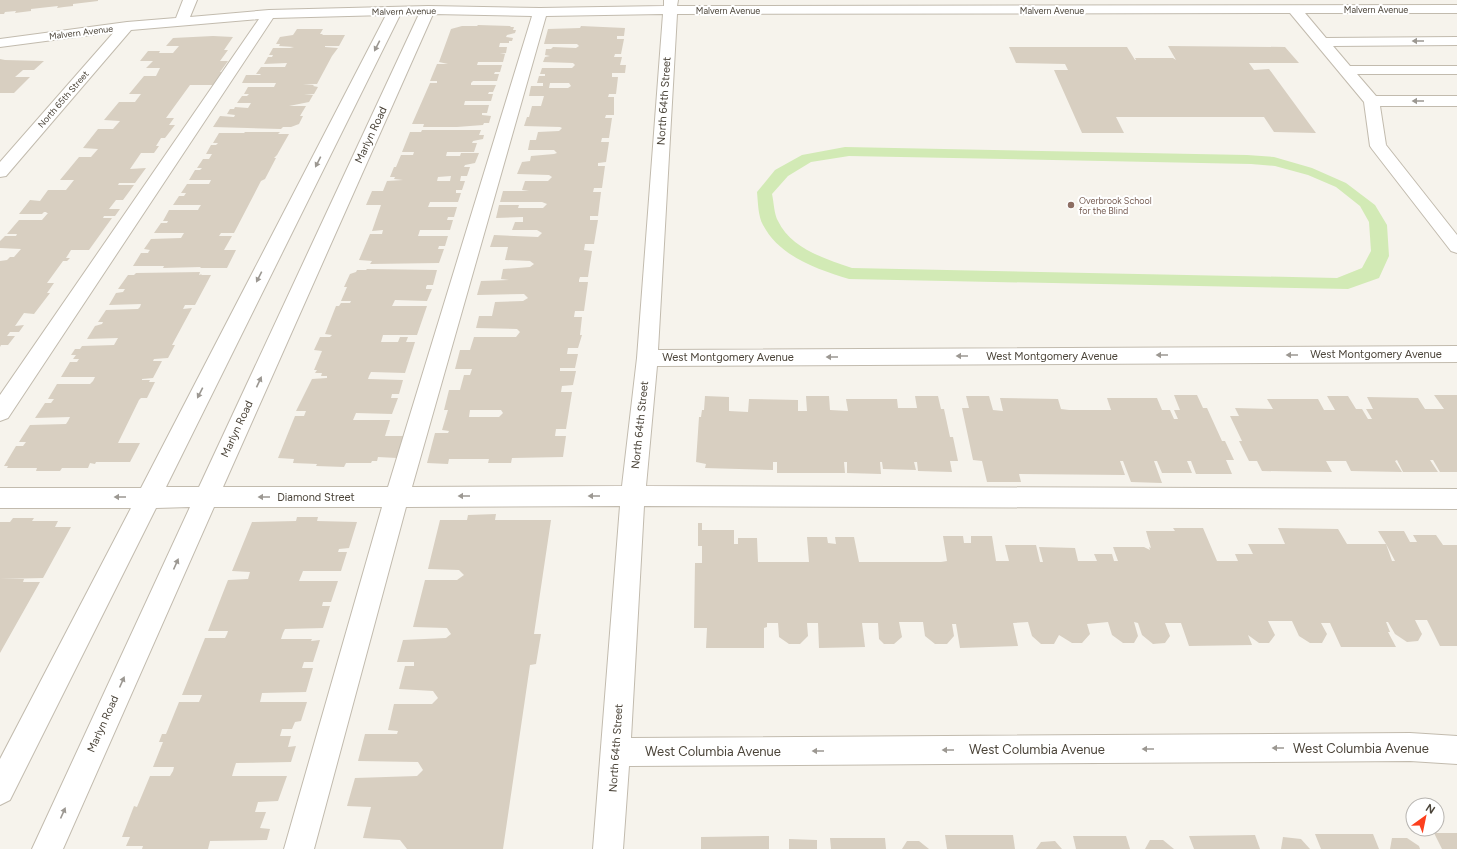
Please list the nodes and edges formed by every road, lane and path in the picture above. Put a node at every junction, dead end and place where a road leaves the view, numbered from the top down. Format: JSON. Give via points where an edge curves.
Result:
{"nodes":[{"id":1,"x":190,"y":0,"type":"edge"},
{"id":2,"x":670,"y":5,"type":"edge"},
{"id":3,"x":1294,"y":9,"type":"junction"},
{"id":4,"x":1457,"y":9,"type":"edge"},
{"id":5,"x":428,"y":10,"type":"junction"},
{"id":6,"x":395,"y":11,"type":"junction"},
{"id":7,"x":540,"y":12,"type":"junction"},
{"id":8,"x":270,"y":14,"type":"junction"},
{"id":9,"x":181,"y":22,"type":"junction"},
{"id":10,"x":127,"y":26,"type":"junction"},
{"id":11,"x":1457,"y":41,"type":"edge"},
{"id":12,"x":1322,"y":42,"type":"junction"},
{"id":13,"x":0,"y":43,"type":"edge"},
{"id":14,"x":1346,"y":70,"type":"junction"},
{"id":15,"x":1457,"y":70,"type":"edge"},
{"id":16,"x":1372,"y":101,"type":"junction"},
{"id":17,"x":1457,"y":101,"type":"edge"},
{"id":18,"x":0,"y":172,"type":"edge"},
{"id":19,"x":1450,"y":230,"type":"edge"},
{"id":20,"x":1457,"y":247,"type":"edge"},
{"id":21,"x":1457,"y":354,"type":"edge"},
{"id":22,"x":648,"y":358,"type":"junction"},
{"id":23,"x":0,"y":412,"type":"edge"},
{"id":24,"x":633,"y":496,"type":"junction"},
{"id":25,"x":206,"y":497,"type":"junction"},
{"id":26,"x":397,"y":497,"type":"junction"},
{"id":27,"x":0,"y":498,"type":"edge"},
{"id":28,"x":148,"y":498,"type":"junction"},
{"id":29,"x":1457,"y":499,"type":"edge"},
{"id":30,"x":1457,"y":750,"type":"edge"},
{"id":31,"x":616,"y":752,"type":"junction"},
{"id":32,"x":0,"y":790,"type":"edge"},
{"id":33,"x":47,"y":849,"type":"edge"},
{"id":34,"x":299,"y":849,"type":"edge"},
{"id":35,"x":608,"y":849,"type":"edge"}],
"edges":[{"from":1,"to":9,"type":"street"},
{"from":2,"to":3,"type":"street","name":"Malvern Avenue"},
{"from":2,"to":7,"type":"street","name":"Malvern Avenue"},
{"from":2,"to":22,"type":"street","name":"North 64th Street"},
{"from":3,"to":4,"type":"street","name":"Malvern Avenue"},
{"from":3,"to":12,"type":"street"},
{"from":5,"to":6,"type":"street","name":"Malvern Avenue"},
{"from":5,"to":7,"type":"street","name":"Malvern Avenue"},
{"from":25,"to":5,"type":"street","name":"Marlyn Road","one_way":true},
{"from":6,"to":8,"type":"street","name":"Malvern Avenue"},
{"from":6,"to":28,"type":"street","one_way":true},
{"from":7,"to":26,"type":"street"},
{"from":8,"to":9,"type":"street","name":"Malvern Avenue"},
{"from":8,"to":23,"type":"street"},
{"from":9,"to":10,"type":"street","name":"Malvern Avenue"},
{"from":10,"to":13,"type":"street","name":"Malvern Avenue"},
{"from":10,"to":18,"type":"street","name":"North 65th Street"},
{"from":11,"to":12,"type":"street","one_way":true},
{"from":12,"to":14,"type":"street"},
{"from":14,"to":15,"type":"street"},
{"from":14,"to":16,"type":"street"},
{"from":17,"to":16,"type":"street","one_way":true},
{"from":16,"to":19,"type":"street","via":[[1378,146]]},
{"from":19,"to":20,"type":"street"},
{"from":21,"to":22,"type":"street","name":"West Montgomery Avenue","one_way":true},
{"from":22,"to":24,"type":"street","name":"North 64th Street"},
{"from":24,"to":26,"type":"street","name":"Diamond Street","one_way":true},
{"from":24,"to":29,"type":"street","name":"Diamond Street"},
{"from":24,"to":31,"type":"street","name":"North 64th Street"},
{"from":26,"to":25,"type":"street","name":"Diamond Street","one_way":true},
{"from":25,"to":28,"type":"street","name":"Diamond Street"},
{"from":33,"to":25,"type":"street","name":"Marlyn Road","one_way":true},
{"from":26,"to":34,"type":"street"},
{"from":28,"to":27,"type":"street","name":"Diamond Street","one_way":true},
{"from":28,"to":32,"type":"street"},
{"from":30,"to":31,"type":"street","name":"West Columbia Avenue","one_way":true,"via":[[1410,747]]},
{"from":31,"to":35,"type":"street","name":"North 64th Street"}]}
